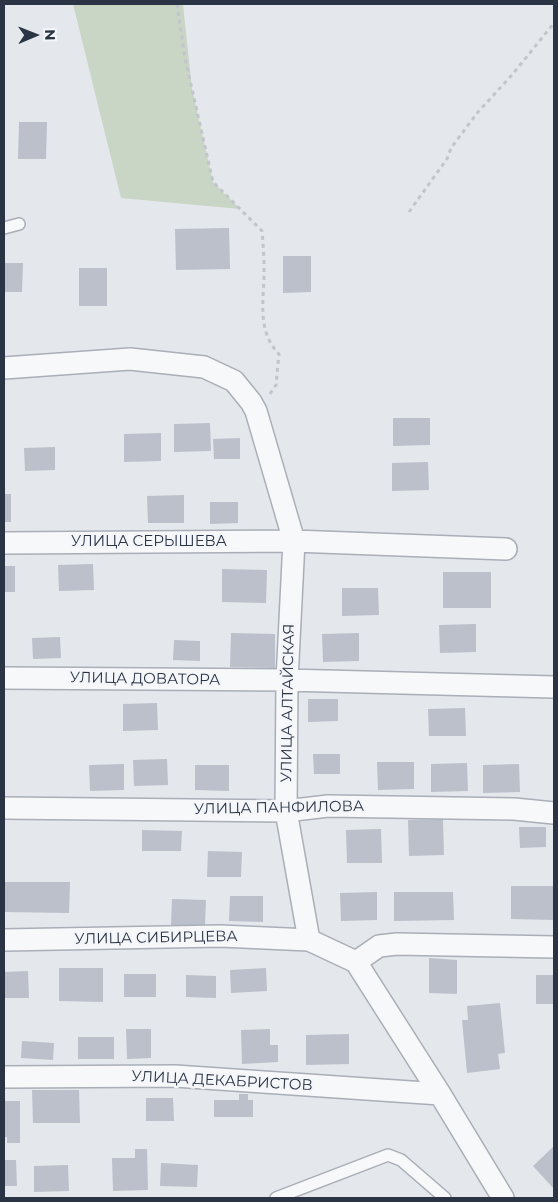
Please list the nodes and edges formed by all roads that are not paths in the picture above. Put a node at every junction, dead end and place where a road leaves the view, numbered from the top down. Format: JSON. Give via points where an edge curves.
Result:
{"nodes":[{"id":1,"x":19,"y":224,"type":"dead end"},
{"id":2,"x":4,"y":228,"type":"edge"},
{"id":3,"x":4,"y":368,"type":"edge"},
{"id":4,"x":294,"y":541,"type":"junction"},
{"id":5,"x":4,"y":543,"type":"edge"},
{"id":6,"x":506,"y":549,"type":"dead end"},
{"id":7,"x":4,"y":678,"type":"edge"},
{"id":8,"x":287,"y":680,"type":"junction"},
{"id":9,"x":554,"y":687,"type":"edge"},
{"id":10,"x":4,"y":808,"type":"edge"},
{"id":11,"x":286,"y":811,"type":"junction"},
{"id":12,"x":554,"y":813,"type":"edge"},
{"id":13,"x":4,"y":940,"type":"edge"},
{"id":14,"x":309,"y":940,"type":"junction"},
{"id":15,"x":554,"y":947,"type":"edge"},
{"id":16,"x":356,"y":962,"type":"junction"},
{"id":17,"x":4,"y":1077,"type":"edge"},
{"id":18,"x":440,"y":1094,"type":"junction"},
{"id":19,"x":276,"y":1198,"type":"edge"},
{"id":20,"x":445,"y":1198,"type":"edge"},
{"id":21,"x":504,"y":1198,"type":"edge"}],
"edges":[{"from":1,"to":2,"type":"lane"},
{"from":3,"to":4,"type":"street","name":"УЛИЦА АЛТАЙСКАЯ","via":[[130,359],[204,367],[234,381],[256,411]]},
{"from":4,"to":5,"type":"street","name":"УЛИЦА СЕРЫШЕВА"},
{"from":4,"to":6,"type":"street","name":"УЛИЦА СЕРЫШЕВА"},
{"from":4,"to":8,"type":"street","name":"УЛИЦА АЛТАЙСКАЯ"},
{"from":7,"to":8,"type":"street","name":"УЛИЦА ДОВАТОРА"},
{"from":8,"to":9,"type":"street","name":"УЛИЦА ДОВАТОРА"},
{"from":8,"to":11,"type":"street","name":"УЛИЦА АЛТАЙСКАЯ"},
{"from":10,"to":11,"type":"street","name":"УЛИЦА ПАНФИЛОВА"},
{"from":11,"to":12,"type":"street","name":"УЛИЦА ПАНФИЛОВА","via":[[328,806],[514,809]]},
{"from":11,"to":14,"type":"street","name":"УЛИЦА АЛТАЙСКАЯ"},
{"from":13,"to":14,"type":"street","name":"УЛИЦА СИБИРЦЕВА","via":[[221,936]]},
{"from":14,"to":16,"type":"street"},
{"from":15,"to":16,"type":"street","via":[[397,944],[379,946]]},
{"from":16,"to":18,"type":"street"},
{"from":17,"to":18,"type":"street","name":"УЛИЦА ДЕКАБРИСТОВ","via":[[175,1076]]},
{"from":18,"to":21,"type":"street"},
{"from":19,"to":20,"type":"lane","via":[[388,1155],[401,1160]]}]}
